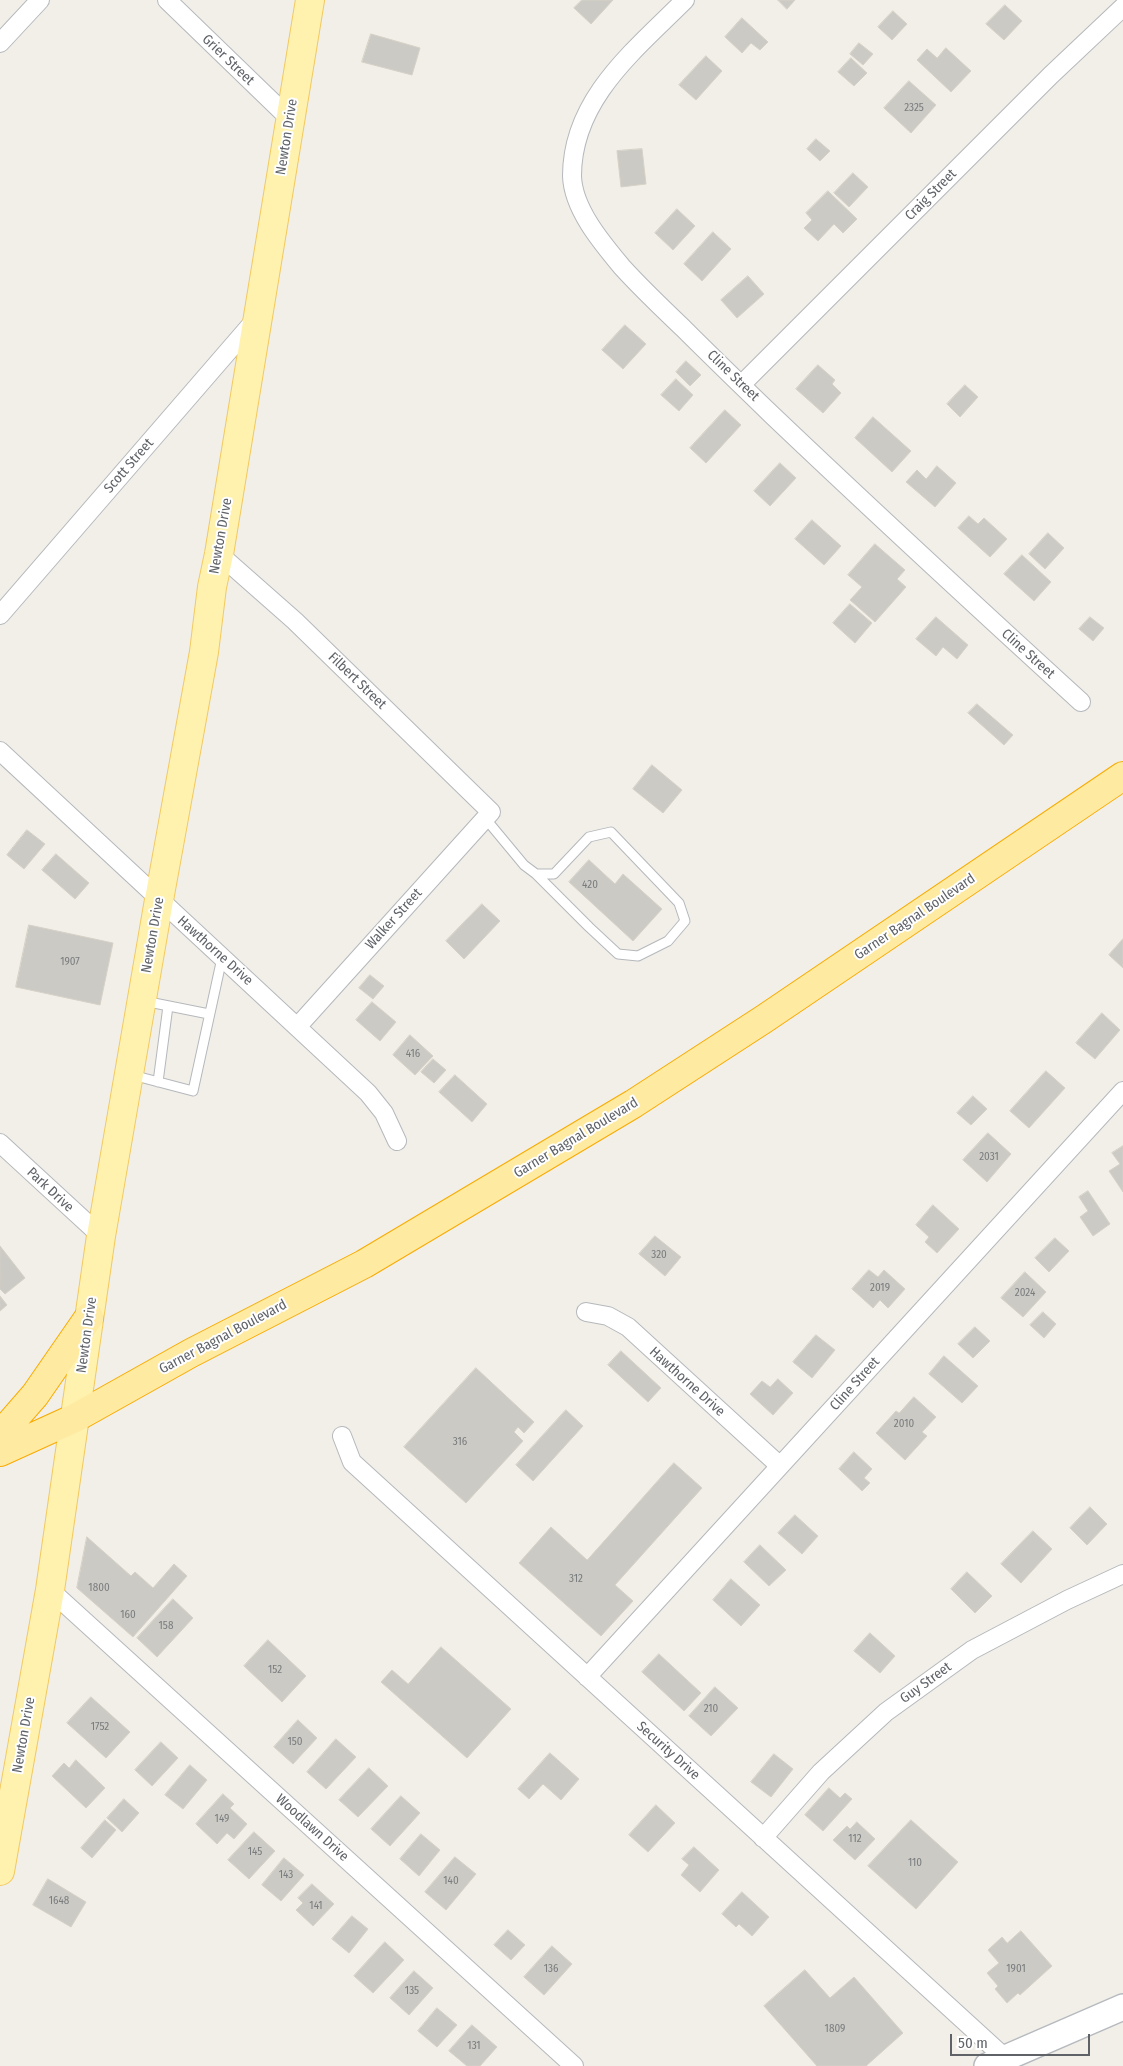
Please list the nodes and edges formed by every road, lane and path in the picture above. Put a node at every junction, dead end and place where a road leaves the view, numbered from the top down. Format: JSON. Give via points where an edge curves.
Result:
{"nodes":[{"id":1,"x":40,"y":0,"type":"edge"},
{"id":2,"x":167,"y":0,"type":"edge"},
{"id":3,"x":310,"y":0,"type":"edge"},
{"id":4,"x":685,"y":0,"type":"edge"},
{"id":5,"x":1123,"y":7,"type":"edge"},
{"id":6,"x":0,"y":43,"type":"edge"},
{"id":7,"x":290,"y":119,"type":"junction"},
{"id":8,"x":258,"y":317,"type":"junction"},
{"id":9,"x":741,"y":385,"type":"junction"},
{"id":10,"x":219,"y":554,"type":"junction"},
{"id":11,"x":0,"y":615,"type":"edge"},
{"id":12,"x":1081,"y":702,"type":"dead end"},
{"id":13,"x":0,"y":751,"type":"edge"},
{"id":14,"x":1123,"y":776,"type":"edge"},
{"id":15,"x":488,"y":815,"type":"junction"},
{"id":16,"x":536,"y":874,"type":"junction"},
{"id":17,"x":159,"y":900,"type":"junction"},
{"id":18,"x":222,"y":957,"type":"junction"},
{"id":19,"x":141,"y":1000,"type":"junction"},
{"id":20,"x":168,"y":1006,"type":"junction"},
{"id":21,"x":210,"y":1014,"type":"junction"},
{"id":22,"x":298,"y":1026,"type":"junction"},
{"id":23,"x":129,"y":1074,"type":"junction"},
{"id":24,"x":158,"y":1082,"type":"junction"},
{"id":25,"x":1123,"y":1091,"type":"edge"},
{"id":26,"x":397,"y":1141,"type":"dead end"},
{"id":27,"x":0,"y":1143,"type":"edge"},
{"id":28,"x":101,"y":1236,"type":"junction"},
{"id":29,"x":586,"y":1312,"type":"dead end"},
{"id":30,"x":90,"y":1317,"type":"junction"},
{"id":31,"x":75,"y":1418,"type":"junction"},
{"id":32,"x":0,"y":1435,"type":"edge"},
{"id":33,"x":342,"y":1436,"type":"dead end"},
{"id":34,"x":0,"y":1452,"type":"edge"},
{"id":35,"x":780,"y":1466,"type":"junction"},
{"id":36,"x":1123,"y":1574,"type":"edge"},
{"id":37,"x":50,"y":1590,"type":"junction"},
{"id":38,"x":587,"y":1677,"type":"junction"},
{"id":39,"x":763,"y":1838,"type":"junction"},
{"id":40,"x":0,"y":1872,"type":"edge"},
{"id":41,"x":1123,"y":2006,"type":"edge"},
{"id":42,"x":996,"y":2062,"type":"edge"},
{"id":43,"x":574,"y":2066,"type":"edge"}],
"edges":[{"from":1,"to":6,"type":"street"},
{"from":2,"to":7,"type":"street","name":"Grier Street"},
{"from":3,"to":7,"type":"main road","name":"Newton Drive"},
{"from":4,"to":9,"type":"street","name":"Cline Street","via":[[617,69],[593,100],[574,149],[572,178],[583,211],[623,267]]},
{"from":5,"to":9,"type":"street","name":"Craig Street"},
{"from":7,"to":8,"type":"main road","name":"Newton Drive"},
{"from":8,"to":10,"type":"main road","name":"Newton Drive"},
{"from":8,"to":11,"type":"street","name":"Scott Street"},
{"from":9,"to":12,"type":"street","name":"Cline Street","via":[[909,546]]},
{"from":10,"to":15,"type":"street","name":"Filbert Street","via":[[295,621]]},
{"from":10,"to":17,"type":"main road","name":"Newton Drive"},
{"from":13,"to":17,"type":"street","name":"Hawthorne Drive"},
{"from":14,"to":31,"type":"highway","name":"Garner Bagnal Boulevard","via":[[634,1104],[364,1264],[191,1353]]},
{"from":15,"to":16,"type":"lane","via":[[524,865]]},
{"from":15,"to":22,"type":"street","name":"Walker Street"},
{"from":16,"to":16,"type":"lane","via":[[554,874],[589,837],[611,832],[679,903],[685,920],[668,942],[638,956],[618,954]]},
{"from":17,"to":18,"type":"street","name":"Hawthorne Drive"},
{"from":17,"to":19,"type":"main road","name":"Newton Drive"},
{"from":18,"to":21,"type":"lane"},
{"from":18,"to":22,"type":"street","name":"Hawthorne Drive"},
{"from":19,"to":20,"type":"lane"},
{"from":19,"to":23,"type":"main road","name":"Newton Drive"},
{"from":20,"to":21,"type":"lane"},
{"from":20,"to":24,"type":"lane"},
{"from":21,"to":24,"type":"lane","via":[[193,1091]]},
{"from":22,"to":26,"type":"street","name":"Hawthorne Drive","via":[[368,1093],[384,1113]]},
{"from":23,"to":24,"type":"lane"},
{"from":23,"to":28,"type":"main road","name":"Newton Drive"},
{"from":25,"to":35,"type":"street","name":"Cline Street"},
{"from":27,"to":28,"type":"street","name":"Park Drive"},
{"from":28,"to":30,"type":"main road","name":"Newton Drive"},
{"from":29,"to":35,"type":"street","name":"Hawthorne Drive","via":[[608,1316],[628,1328]]},
{"from":30,"to":31,"type":"main road","name":"Newton Drive"},
{"from":30,"to":32,"type":"highway","via":[[35,1395]]},
{"from":31,"to":34,"type":"highway","name":"Garner Bagnal Boulevard"},
{"from":31,"to":37,"type":"main road","name":"Newton Drive"},
{"from":33,"to":38,"type":"street","name":"Security Drive","via":[[352,1462]]},
{"from":35,"to":38,"type":"street","name":"Cline Street"},
{"from":36,"to":39,"type":"street","name":"Guy Street","via":[[972,1650],[886,1712],[821,1772]]},
{"from":37,"to":40,"type":"main road","name":"Newton Drive"},
{"from":37,"to":43,"type":"street","name":"Woodlawn Drive"},
{"from":38,"to":39,"type":"street","name":"Security Drive"},
{"from":39,"to":42,"type":"street","name":"Security Drive"},
{"from":41,"to":42,"type":"main road"}]}
